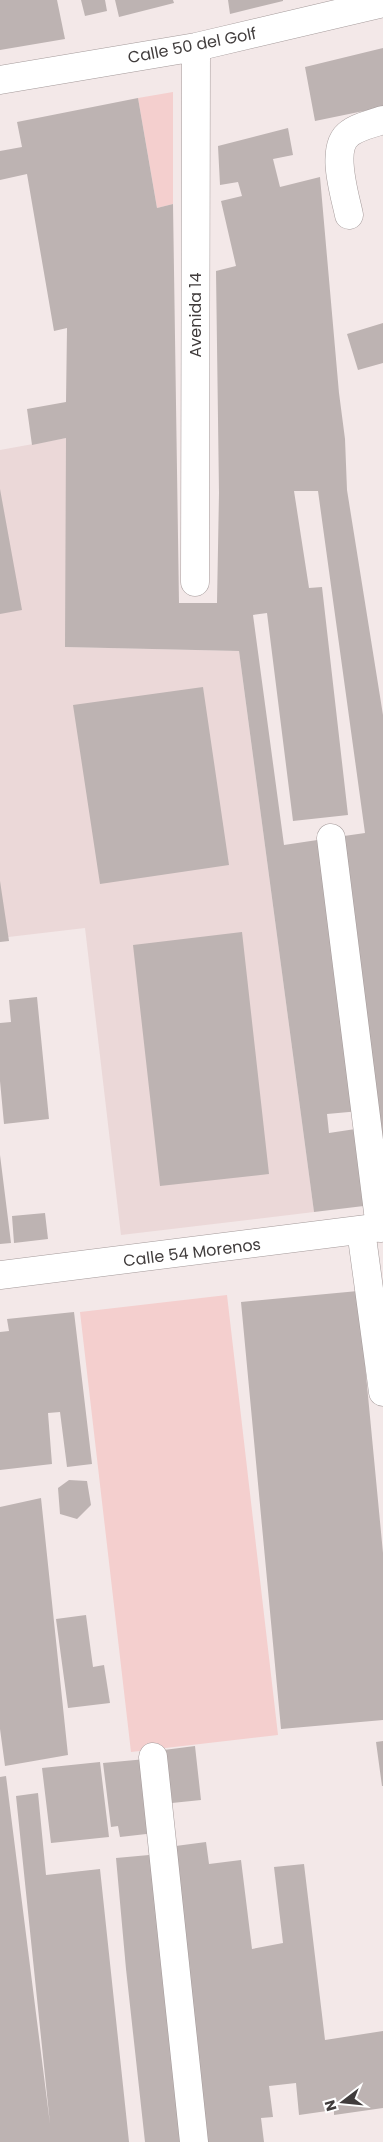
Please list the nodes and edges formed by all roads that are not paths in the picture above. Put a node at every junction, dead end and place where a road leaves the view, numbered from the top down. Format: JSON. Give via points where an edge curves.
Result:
{"nodes":[{"id":1,"x":383,"y":3,"type":"edge"},
{"id":2,"x":196,"y":47,"type":"junction"},
{"id":3,"x":0,"y":80,"type":"edge"},
{"id":4,"x":383,"y":120,"type":"edge"},
{"id":5,"x":349,"y":216,"type":"dead end"},
{"id":6,"x":194,"y":582,"type":"dead end"},
{"id":7,"x":331,"y":838,"type":"dead end"},
{"id":8,"x":375,"y":1228,"type":"edge"},
{"id":9,"x":0,"y":1275,"type":"edge"},
{"id":10,"x":383,"y":1392,"type":"edge"},
{"id":11,"x":153,"y":1757,"type":"dead end"},
{"id":12,"x":194,"y":2142,"type":"edge"}],
"edges":[{"from":1,"to":2,"type":"street","name":"Calle 50 del Golf"},
{"from":2,"to":3,"type":"street","name":"Calle 50 del Golf"},
{"from":2,"to":6,"type":"street","name":"Avenida 14"},
{"from":4,"to":5,"type":"street","via":[[348,134],[341,144],[340,171]]},
{"from":7,"to":8,"type":"street"},
{"from":8,"to":9,"type":"street","name":"Calle 54 Morenos"},
{"from":8,"to":10,"type":"street"},
{"from":11,"to":12,"type":"street"}]}
